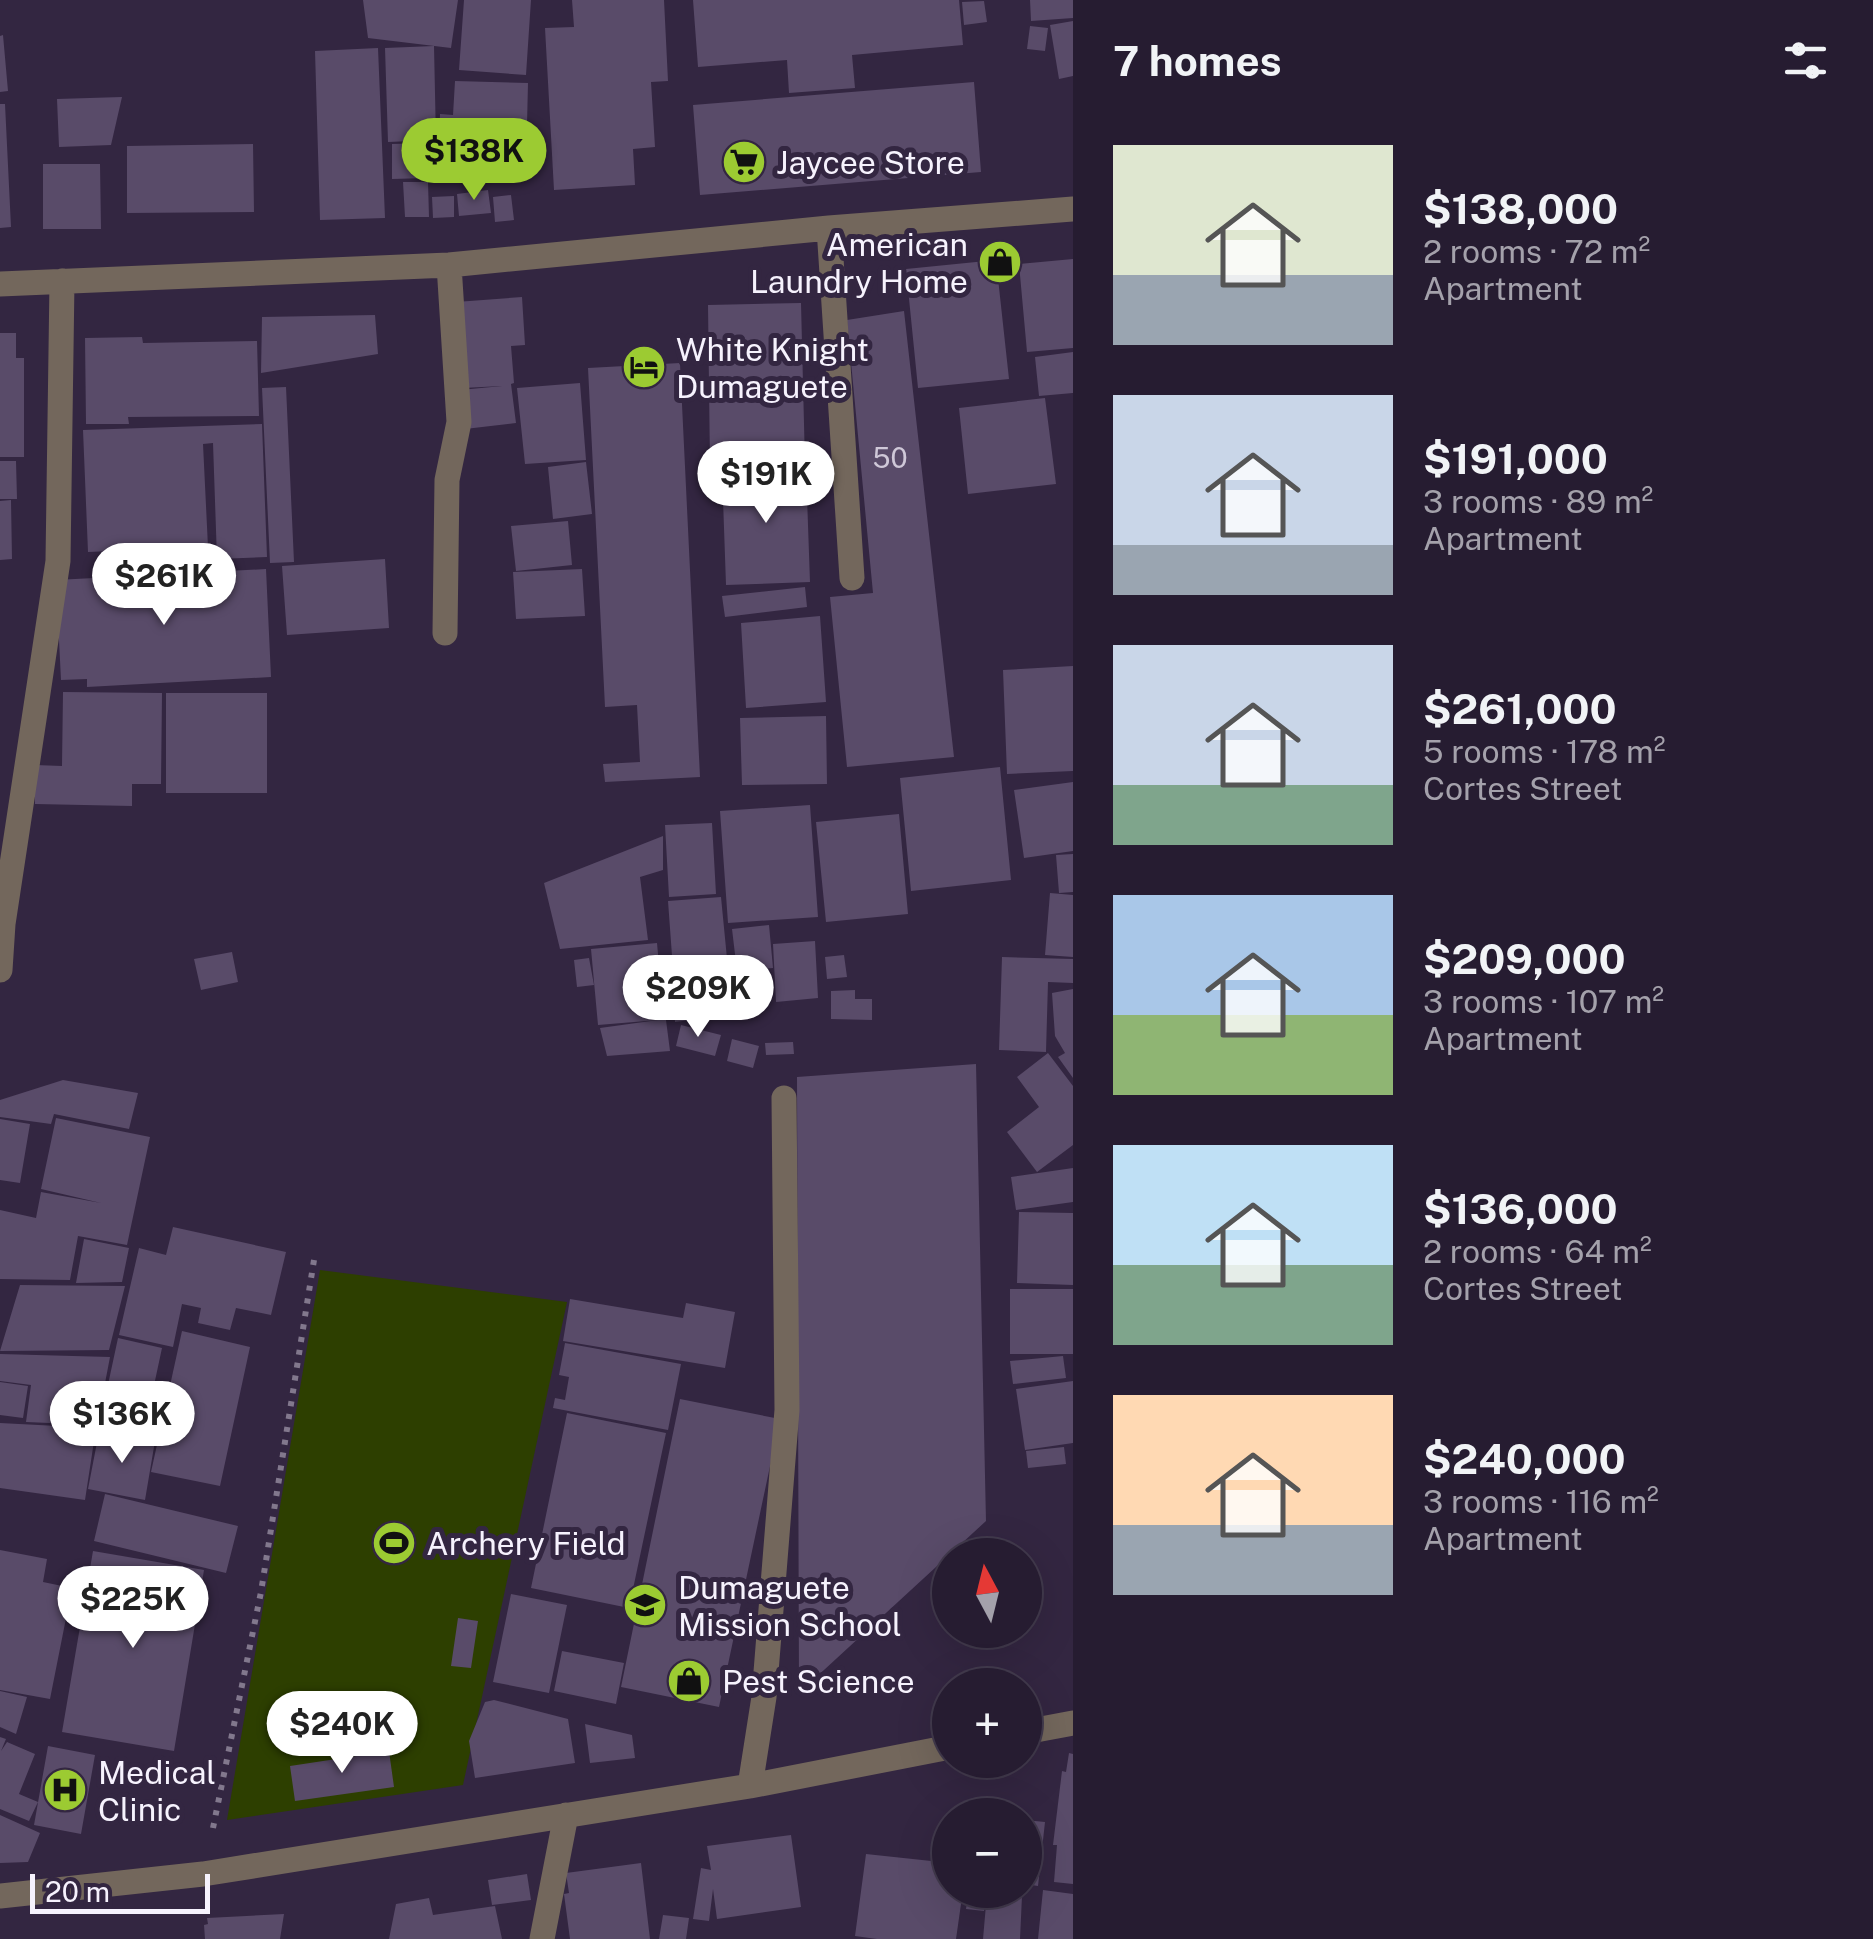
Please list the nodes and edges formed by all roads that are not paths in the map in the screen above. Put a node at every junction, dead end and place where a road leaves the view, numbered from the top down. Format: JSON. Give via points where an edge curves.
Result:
{"nodes":[{"id":1,"x":1073,"y":209,"type":"edge"},
{"id":2,"x":829,"y":228,"type":"junction"},
{"id":3,"x":448,"y":265,"type":"junction"},
{"id":4,"x":62,"y":281,"type":"junction"},
{"id":5,"x":0,"y":284,"type":"edge"},
{"id":6,"x":852,"y":578,"type":"dead end"},
{"id":7,"x":445,"y":633,"type":"dead end"},
{"id":8,"x":0,"y":970,"type":"edge"},
{"id":9,"x":784,"y":1098,"type":"dead end"},
{"id":10,"x":1073,"y":1723,"type":"edge"},
{"id":11,"x":1042,"y":1729,"type":"edge"},
{"id":12,"x":932,"y":1751,"type":"edge"},
{"id":13,"x":750,"y":1786,"type":"junction"},
{"id":14,"x":566,"y":1815,"type":"junction"},
{"id":15,"x":0,"y":1896,"type":"edge"},
{"id":16,"x":542,"y":1939,"type":"edge"}],
"edges":[{"from":1,"to":2,"type":"street"},
{"from":2,"to":3,"type":"street"},
{"from":2,"to":6,"type":"street"},
{"from":3,"to":4,"type":"street"},
{"from":3,"to":7,"type":"street","via":[[459,422],[447,480]]},
{"from":4,"to":5,"type":"street"},
{"from":4,"to":8,"type":"street","via":[[58,561]]},
{"from":9,"to":13,"type":"street","via":[[788,1410]]},
{"from":10,"to":11,"type":"street"},
{"from":12,"to":13,"type":"street"},
{"from":13,"to":14,"type":"street"},
{"from":14,"to":15,"type":"street","via":[[204,1874]]},
{"from":14,"to":16,"type":"street"}]}
